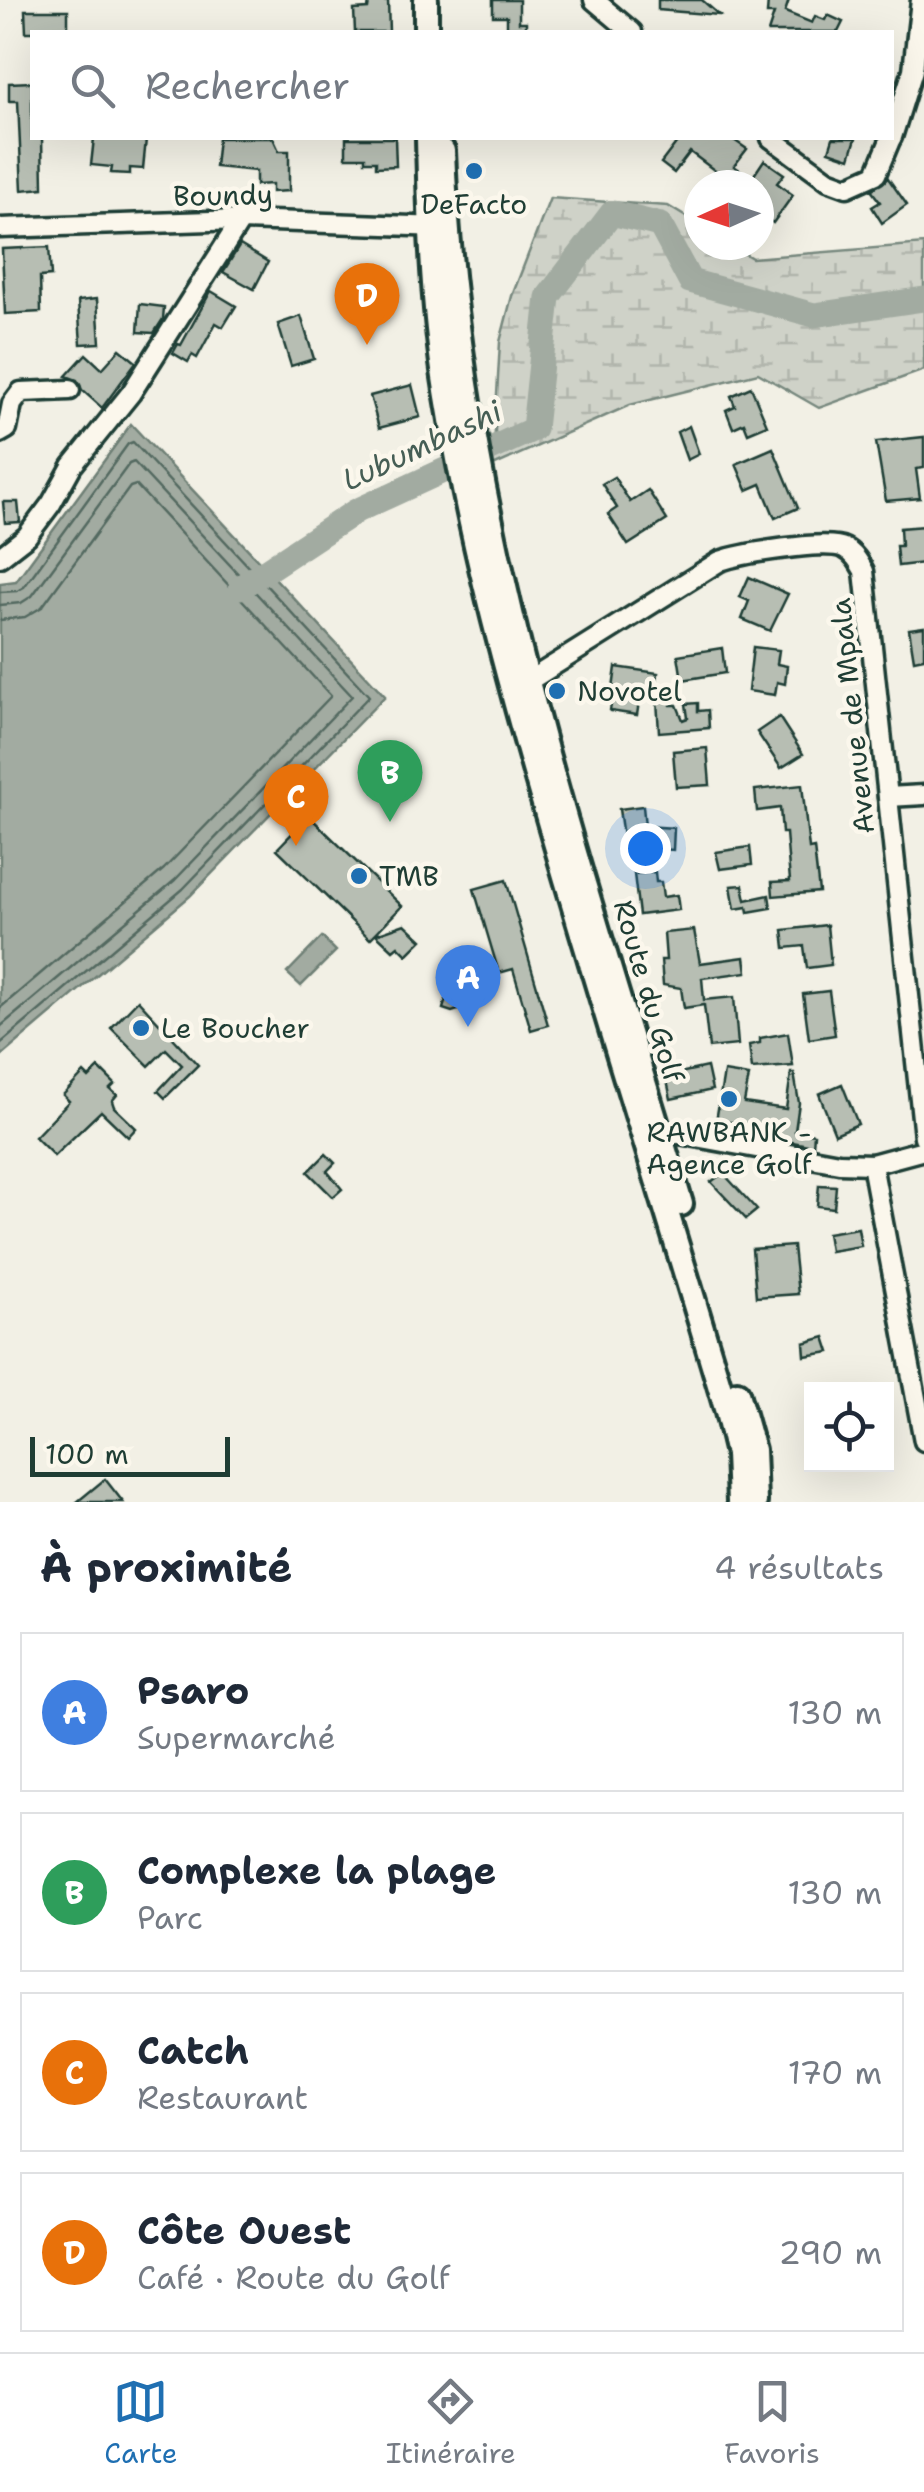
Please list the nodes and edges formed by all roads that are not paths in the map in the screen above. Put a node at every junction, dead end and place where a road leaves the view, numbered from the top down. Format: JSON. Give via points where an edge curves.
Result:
{"nodes":[{"id":1,"x":426,"y":0,"type":"edge"},
{"id":2,"x":440,"y":0,"type":"edge"},
{"id":3,"x":594,"y":0,"type":"edge"},
{"id":4,"x":921,"y":0,"type":"edge"},
{"id":5,"x":426,"y":30,"type":"edge"},
{"id":6,"x":440,"y":30,"type":"edge"},
{"id":7,"x":630,"y":30,"type":"edge"},
{"id":8,"x":894,"y":130,"type":"edge"},
{"id":9,"x":428,"y":140,"type":"edge"},
{"id":10,"x":443,"y":140,"type":"edge"},
{"id":11,"x":774,"y":140,"type":"edge"},
{"id":12,"x":891,"y":140,"type":"edge"},
{"id":13,"x":241,"y":220,"type":"junction"},
{"id":14,"x":438,"y":227,"type":"junction"},
{"id":15,"x":0,"y":228,"type":"edge"},
{"id":16,"x":70,"y":390,"type":"dead end"},
{"id":17,"x":0,"y":433,"type":"edge"},
{"id":18,"x":0,"y":557,"type":"edge"},
{"id":19,"x":520,"y":687,"type":"junction"},
{"id":20,"x":924,"y":794,"type":"edge"},
{"id":21,"x":888,"y":798,"type":"junction"},
{"id":22,"x":652,"y":1136,"type":"junction"},
{"id":23,"x":924,"y":1137,"type":"edge"},
{"id":24,"x":924,"y":1150,"type":"edge"},
{"id":25,"x":872,"y":1164,"type":"junction"},
{"id":26,"x":924,"y":1440,"type":"edge"},
{"id":27,"x":739,"y":1502,"type":"edge"},
{"id":28,"x":755,"y":1502,"type":"edge"}],
"edges":[{"from":1,"to":5,"type":"main road"},
{"from":2,"to":6,"type":"main road"},
{"from":3,"to":7,"type":"street"},
{"from":4,"to":8,"type":"street","via":[[912,70]]},
{"from":9,"to":14,"type":"main road"},
{"from":10,"to":14,"type":"main road","name":"Route du Golf"},
{"from":11,"to":12,"type":"street","via":[[828,180],[847,186],[876,174]]},
{"from":13,"to":14,"type":"street","name":"Boundy"},
{"from":13,"to":15,"type":"street","name":"Boundy"},
{"from":13,"to":18,"type":"street","via":[[131,393],[27,536]]},
{"from":14,"to":19,"type":"main road","name":"Route du Golf","via":[[460,344],[470,469]]},
{"from":16,"to":17,"type":"street","via":[[21,392]]},
{"from":19,"to":21,"type":"street","name":"Avenue de Mpala","via":[[720,561],[832,544],[856,556],[864,571]]},
{"from":19,"to":22,"type":"main road","name":"Route du Golf"},
{"from":20,"to":21,"type":"street"},
{"from":21,"to":23,"type":"street","name":"Avenue de Mpala"},
{"from":22,"to":25,"type":"street"},
{"from":22,"to":27,"type":"main road","via":[[730,1423]]},
{"from":22,"to":28,"type":"main road","name":"Route du Golf","via":[[748,1430]]},
{"from":24,"to":25,"type":"street"},
{"from":25,"to":26,"type":"street"}]}
